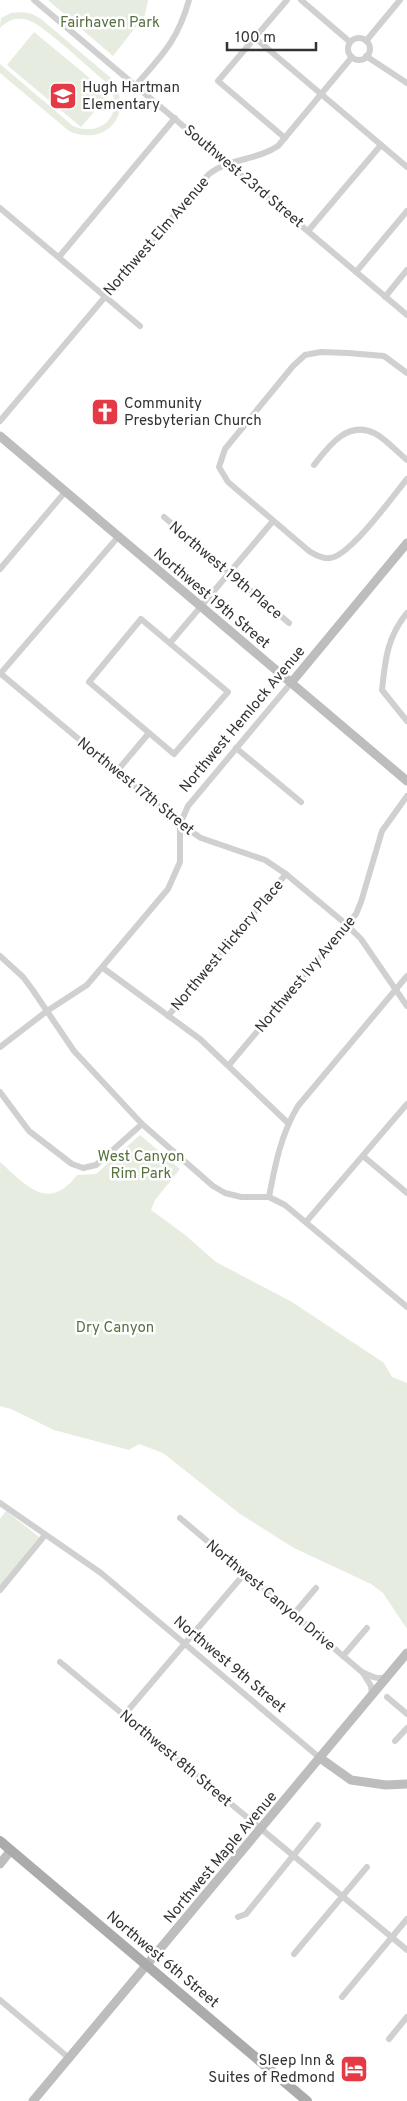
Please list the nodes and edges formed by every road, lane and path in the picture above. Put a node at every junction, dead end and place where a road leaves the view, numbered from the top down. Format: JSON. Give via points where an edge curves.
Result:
{"nodes":[{"id":1,"x":34,"y":0,"type":"edge"},
{"id":2,"x":189,"y":0,"type":"edge"},
{"id":3,"x":287,"y":0,"type":"edge"},
{"id":4,"x":301,"y":0,"type":"edge"},
{"id":5,"x":400,"y":0,"type":"edge"},
{"id":6,"x":255,"y":38,"type":"junction"},
{"id":7,"x":366,"y":41,"type":"junction"},
{"id":8,"x":350,"y":42,"type":"junction"},
{"id":9,"x":366,"y":56,"type":"junction"},
{"id":10,"x":352,"y":57,"type":"junction"},
{"id":11,"x":407,"y":83,"type":"edge"},
{"id":12,"x":136,"y":85,"type":"junction"},
{"id":13,"x":322,"y":94,"type":"junction"},
{"id":14,"x":175,"y":118,"type":"junction"},
{"id":15,"x":285,"y":138,"type":"junction"},
{"id":16,"x":381,"y":145,"type":"junction"},
{"id":17,"x":227,"y":163,"type":"junction"},
{"id":18,"x":407,"y":167,"type":"edge"},
{"id":19,"x":0,"y":208,"type":"edge"},
{"id":20,"x":407,"y":210,"type":"edge"},
{"id":21,"x":308,"y":230,"type":"junction"},
{"id":22,"x":59,"y":258,"type":"junction"},
{"id":23,"x":407,"y":270,"type":"edge"},
{"id":24,"x":356,"y":272,"type":"junction"},
{"id":25,"x":105,"y":296,"type":"junction"},
{"id":26,"x":385,"y":297,"type":"junction"},
{"id":27,"x":407,"y":315,"type":"edge"},
{"id":28,"x":140,"y":326,"type":"dead end"},
{"id":29,"x":407,"y":373,"type":"edge"},
{"id":30,"x":0,"y":421,"type":"edge"},
{"id":31,"x":0,"y":436,"type":"edge"},
{"id":32,"x":407,"y":460,"type":"edge"},
{"id":33,"x":314,"y":465,"type":"dead end"},
{"id":34,"x":407,"y":479,"type":"edge"},
{"id":35,"x":65,"y":492,"type":"junction"},
{"id":36,"x":164,"y":517,"type":"dead end"},
{"id":37,"x":273,"y":521,"type":"junction"},
{"id":38,"x":118,"y":536,"type":"junction"},
{"id":39,"x":407,"y":543,"type":"edge"},
{"id":40,"x":0,"y":569,"type":"edge"},
{"id":41,"x":230,"y":572,"type":"junction"},
{"id":42,"x":201,"y":606,"type":"junction"},
{"id":43,"x":407,"y":613,"type":"edge"},
{"id":44,"x":289,"y":623,"type":"dead end"},
{"id":45,"x":170,"y":643,"type":"junction"},
{"id":46,"x":0,"y":674,"type":"edge"},
{"id":47,"x":291,"y":683,"type":"junction"},
{"id":48,"x":407,"y":721,"type":"edge"},
{"id":49,"x":148,"y":733,"type":"junction"},
{"id":50,"x":236,"y":748,"type":"junction"},
{"id":51,"x":117,"y":771,"type":"junction"},
{"id":52,"x":407,"y":781,"type":"edge"},
{"id":53,"x":407,"y":796,"type":"edge"},
{"id":54,"x":301,"y":802,"type":"dead end"},
{"id":55,"x":180,"y":824,"type":"junction"},
{"id":56,"x":286,"y":874,"type":"junction"},
{"id":57,"x":347,"y":925,"type":"junction"},
{"id":58,"x":0,"y":956,"type":"edge"},
{"id":59,"x":103,"y":968,"type":"junction"},
{"id":60,"x":407,"y":976,"type":"edge"},
{"id":61,"x":396,"y":990,"type":"junction"},
{"id":62,"x":407,"y":1006,"type":"edge"},
{"id":63,"x":47,"y":1011,"type":"junction"},
{"id":64,"x":168,"y":1016,"type":"junction"},
{"id":65,"x":0,"y":1047,"type":"edge"},
{"id":66,"x":229,"y":1065,"type":"junction"},
{"id":67,"x":0,"y":1092,"type":"edge"},
{"id":68,"x":407,"y":1104,"type":"edge"},
{"id":69,"x":288,"y":1123,"type":"junction"},
{"id":70,"x":142,"y":1124,"type":"junction"},
{"id":71,"x":363,"y":1156,"type":"junction"},
{"id":72,"x":407,"y":1193,"type":"edge"},
{"id":73,"x":269,"y":1197,"type":"junction"},
{"id":74,"x":306,"y":1222,"type":"junction"},
{"id":75,"x":407,"y":1308,"type":"edge"},
{"id":76,"x":0,"y":1503,"type":"edge"},
{"id":77,"x":180,"y":1518,"type":"dead end"},
{"id":78,"x":45,"y":1535,"type":"junction"},
{"id":79,"x":245,"y":1573,"type":"junction"},
{"id":80,"x":316,"y":1588,"type":"dead end"},
{"id":81,"x":0,"y":1590,"type":"edge"},
{"id":82,"x":293,"y":1615,"type":"junction"},
{"id":83,"x":367,"y":1628,"type":"dead end"},
{"id":84,"x":184,"y":1644,"type":"junction"},
{"id":85,"x":407,"y":1653,"type":"edge"},
{"id":86,"x":343,"y":1656,"type":"junction"},
{"id":87,"x":60,"y":1662,"type":"dead end"},
{"id":88,"x":362,"y":1672,"type":"junction"},
{"id":89,"x":388,"y":1675,"type":"junction"},
{"id":90,"x":372,"y":1695,"type":"junction"},
{"id":91,"x":387,"y":1696,"type":"dead end"},
{"id":92,"x":407,"y":1714,"type":"edge"},
{"id":93,"x":124,"y":1715,"type":"junction"},
{"id":94,"x":407,"y":1728,"type":"edge"},
{"id":95,"x":395,"y":1741,"type":"dead end"},
{"id":96,"x":320,"y":1758,"type":"junction"},
{"id":97,"x":407,"y":1784,"type":"edge"},
{"id":98,"x":318,"y":1825,"type":"dead end"},
{"id":99,"x":261,"y":1829,"type":"junction"},
{"id":100,"x":0,"y":1841,"type":"edge"},
{"id":101,"x":11,"y":1850,"type":"junction"},
{"id":102,"x":293,"y":1856,"type":"junction"},
{"id":103,"x":0,"y":1864,"type":"edge"},
{"id":104,"x":367,"y":1867,"type":"dead end"},
{"id":105,"x":342,"y":1896,"type":"junction"},
{"id":106,"x":238,"y":1917,"type":"dead end"},
{"id":107,"x":407,"y":1919,"type":"edge"},
{"id":108,"x":392,"y":1937,"type":"junction"},
{"id":109,"x":407,"y":1950,"type":"edge"},
{"id":110,"x":294,"y":1954,"type":"dead end"},
{"id":111,"x":147,"y":1965,"type":"junction"},
{"id":112,"x":342,"y":1997,"type":"dead end"},
{"id":113,"x":0,"y":2000,"type":"edge"},
{"id":114,"x":407,"y":2017,"type":"edge"},
{"id":115,"x":390,"y":2039,"type":"dead end"},
{"id":116,"x":69,"y":2058,"type":"junction"},
{"id":117,"x":33,"y":2101,"type":"edge"},
{"id":118,"x":307,"y":2101,"type":"edge"}],
"edges":[{"from":1,"to":12,"type":"street","name":"Southwest 23rd Street"},
{"from":2,"to":12,"type":"street","via":[[171,44]]},
{"from":3,"to":6,"type":"street"},
{"from":4,"to":8,"type":"street"},
{"from":5,"to":7,"type":"street"},
{"from":6,"to":13,"type":"street"},
{"from":6,"to":15,"type":"street","via":[[218,81]]},
{"from":7,"to":8,"type":"street","via":[[356,38]]},
{"from":7,"to":9,"type":"street","via":[[369,47]]},
{"from":8,"to":10,"type":"street","via":[[348,52]]},
{"from":9,"to":10,"type":"street","via":[[358,60]]},
{"from":9,"to":11,"type":"street"},
{"from":10,"to":13,"type":"street","name":"Northwest Elm Avenue"},
{"from":12,"to":14,"type":"street","name":"Southwest 23rd Street"},
{"from":13,"to":15,"type":"street","name":"Northwest Elm Avenue"},
{"from":13,"to":16,"type":"street"},
{"from":14,"to":17,"type":"street","name":"Southwest 23rd Street"},
{"from":14,"to":22,"type":"street"},
{"from":15,"to":17,"type":"street","name":"Northwest Elm Avenue","via":[[270,152]]},
{"from":16,"to":18,"type":"street"},
{"from":16,"to":21,"type":"street"},
{"from":17,"to":21,"type":"street","name":"Southwest 23rd Street"},
{"from":17,"to":25,"type":"street","name":"Northwest Elm Avenue","via":[[209,174]]},
{"from":19,"to":22,"type":"street"},
{"from":20,"to":24,"type":"street"},
{"from":21,"to":24,"type":"street","name":"Southwest 23rd Street"},
{"from":22,"to":25,"type":"street"},
{"from":23,"to":26,"type":"street"},
{"from":24,"to":26,"type":"street","name":"Southwest 23rd Street"},
{"from":25,"to":28,"type":"street"},
{"from":25,"to":30,"type":"street","name":"Northwest Elm Avenue"},
{"from":26,"to":27,"type":"street","name":"Southwest 23rd Street"},
{"from":29,"to":37,"type":"street","via":[[384,356],[320,352],[305,355],[293,366],[224,449],[219,467],[228,482]]},
{"from":31,"to":35,"type":"main road","name":"Northwest 19th Street"},
{"from":32,"to":33,"type":"street","via":[[374,433],[350,430],[334,440]]},
{"from":34,"to":37,"type":"street","via":[[350,548],[330,558],[319,557],[309,551]]},
{"from":35,"to":38,"type":"main road","name":"Northwest 19th Street"},
{"from":35,"to":40,"type":"street"},
{"from":36,"to":41,"type":"street","name":"Northwest 19th Place"},
{"from":37,"to":41,"type":"street"},
{"from":38,"to":42,"type":"main road","name":"Northwest 19th Street"},
{"from":38,"to":46,"type":"street"},
{"from":39,"to":47,"type":"main road","name":"Northwest Hemlock Avenue"},
{"from":41,"to":42,"type":"street"},
{"from":41,"to":44,"type":"street","name":"Northwest 19th Place"},
{"from":42,"to":45,"type":"street"},
{"from":42,"to":47,"type":"main road","name":"Northwest 19th Street"},
{"from":43,"to":48,"type":"street","via":[[385,653],[382,690]]},
{"from":45,"to":49,"type":"street","via":[[228,692],[174,754]]},
{"from":45,"to":49,"type":"street","via":[[141,619],[89,682]]},
{"from":46,"to":51,"type":"street","name":"Northwest 17th Street"},
{"from":47,"to":50,"type":"street","name":"Northwest Hemlock Avenue"},
{"from":47,"to":52,"type":"main road","name":"Northwest 19th Street"},
{"from":49,"to":51,"type":"street"},
{"from":50,"to":54,"type":"street"},
{"from":50,"to":55,"type":"street","name":"Northwest Hemlock Avenue","via":[[188,806]]},
{"from":51,"to":55,"type":"street","name":"Northwest 17th Street"},
{"from":53,"to":57,"type":"street","name":"Northwest Ivy Avenue","via":[[382,831],[361,902]]},
{"from":55,"to":56,"type":"street","name":"Northwest 17th Street","via":[[201,838],[265,860]]},
{"from":55,"to":59,"type":"street","name":"Northwest Hemlock Avenue","via":[[180,862],[172,881]]},
{"from":56,"to":57,"type":"street","name":"Northwest 17th Street"},
{"from":56,"to":64,"type":"street","name":"Northwest Hickory Place"},
{"from":57,"to":61,"type":"street","name":"Northwest 17th Street","via":[[373,955]]},
{"from":57,"to":66,"type":"street","name":"Northwest Ivy Avenue"},
{"from":58,"to":63,"type":"street","via":[[22,977]]},
{"from":59,"to":63,"type":"street","name":"Northwest Hemlock Avenue","via":[[87,985]]},
{"from":59,"to":64,"type":"street"},
{"from":60,"to":61,"type":"street"},
{"from":61,"to":62,"type":"street","name":"Northwest 17th Street"},
{"from":61,"to":69,"type":"street","via":[[298,1106]]},
{"from":63,"to":65,"type":"street","name":"Northwest Hemlock Avenue"},
{"from":63,"to":70,"type":"street","via":[[74,1051]]},
{"from":64,"to":66,"type":"street"},
{"from":66,"to":69,"type":"street"},
{"from":67,"to":70,"type":"street","via":[[28,1131],[72,1164],[83,1168],[96,1165]]},
{"from":68,"to":71,"type":"street"},
{"from":69,"to":73,"type":"street"},
{"from":70,"to":73,"type":"street","via":[[224,1193]]},
{"from":71,"to":72,"type":"street"},
{"from":71,"to":74,"type":"street"},
{"from":73,"to":74,"type":"street","via":[[286,1205]]},
{"from":74,"to":75,"type":"street"},
{"from":76,"to":78,"type":"street"},
{"from":77,"to":79,"type":"street","name":"Northwest Canyon Drive"},
{"from":78,"to":81,"type":"street"},
{"from":78,"to":84,"type":"street","name":"Northwest 9th Street","via":[[86,1562]]},
{"from":79,"to":82,"type":"street","name":"Northwest Canyon Drive"},
{"from":79,"to":84,"type":"street"},
{"from":80,"to":82,"type":"street"},
{"from":82,"to":86,"type":"street","name":"Northwest Canyon Drive"},
{"from":83,"to":86,"type":"street"},
{"from":84,"to":93,"type":"street"},
{"from":84,"to":96,"type":"street","name":"Northwest 9th Street"},
{"from":85,"to":89,"type":"main road","name":"Northwest Maple Avenue"},
{"from":86,"to":88,"type":"street","name":"Northwest Canyon Drive"},
{"from":87,"to":93,"type":"street","name":"Northwest 8th Street"},
{"from":88,"to":89,"type":"street","name":"Northwest Canyon Drive","via":[[382,1679]]},
{"from":88,"to":90,"type":"street","name":"Northwest Canyon Drive","via":[[371,1686]]},
{"from":89,"to":90,"type":"main road","name":"Northwest Maple Avenue"},
{"from":90,"to":96,"type":"main road","name":"Northwest Maple Avenue"},
{"from":91,"to":92,"type":"street"},
{"from":93,"to":99,"type":"street","name":"Northwest 8th Street"},
{"from":94,"to":95,"type":"street"},
{"from":96,"to":97,"type":"main road","name":"Northwest 9th Street","via":[[351,1780]]},
{"from":96,"to":99,"type":"main road","name":"Northwest Maple Avenue"},
{"from":98,"to":102,"type":"street"},
{"from":99,"to":102,"type":"street","name":"Northwest 8th Street"},
{"from":99,"to":111,"type":"main road","name":"Northwest Maple Avenue"},
{"from":100,"to":101,"type":"main road","name":"Northwest 6th Street"},
{"from":101,"to":103,"type":"main road"},
{"from":101,"to":111,"type":"main road","name":"Northwest 6th Street"},
{"from":102,"to":105,"type":"street","name":"Northwest 8th Street"},
{"from":102,"to":106,"type":"street","via":[[246,1914]]},
{"from":104,"to":105,"type":"street"},
{"from":105,"to":108,"type":"street","name":"Northwest 8th Street"},
{"from":105,"to":110,"type":"street"},
{"from":107,"to":108,"type":"street"},
{"from":108,"to":109,"type":"street","name":"Northwest 8th Street"},
{"from":108,"to":112,"type":"street"},
{"from":111,"to":116,"type":"main road","name":"Northwest Maple Avenue"},
{"from":111,"to":118,"type":"main road","name":"Northwest 6th Street"},
{"from":113,"to":116,"type":"street"},
{"from":114,"to":115,"type":"street"},
{"from":116,"to":117,"type":"main road","name":"Northwest Maple Avenue"}]}
